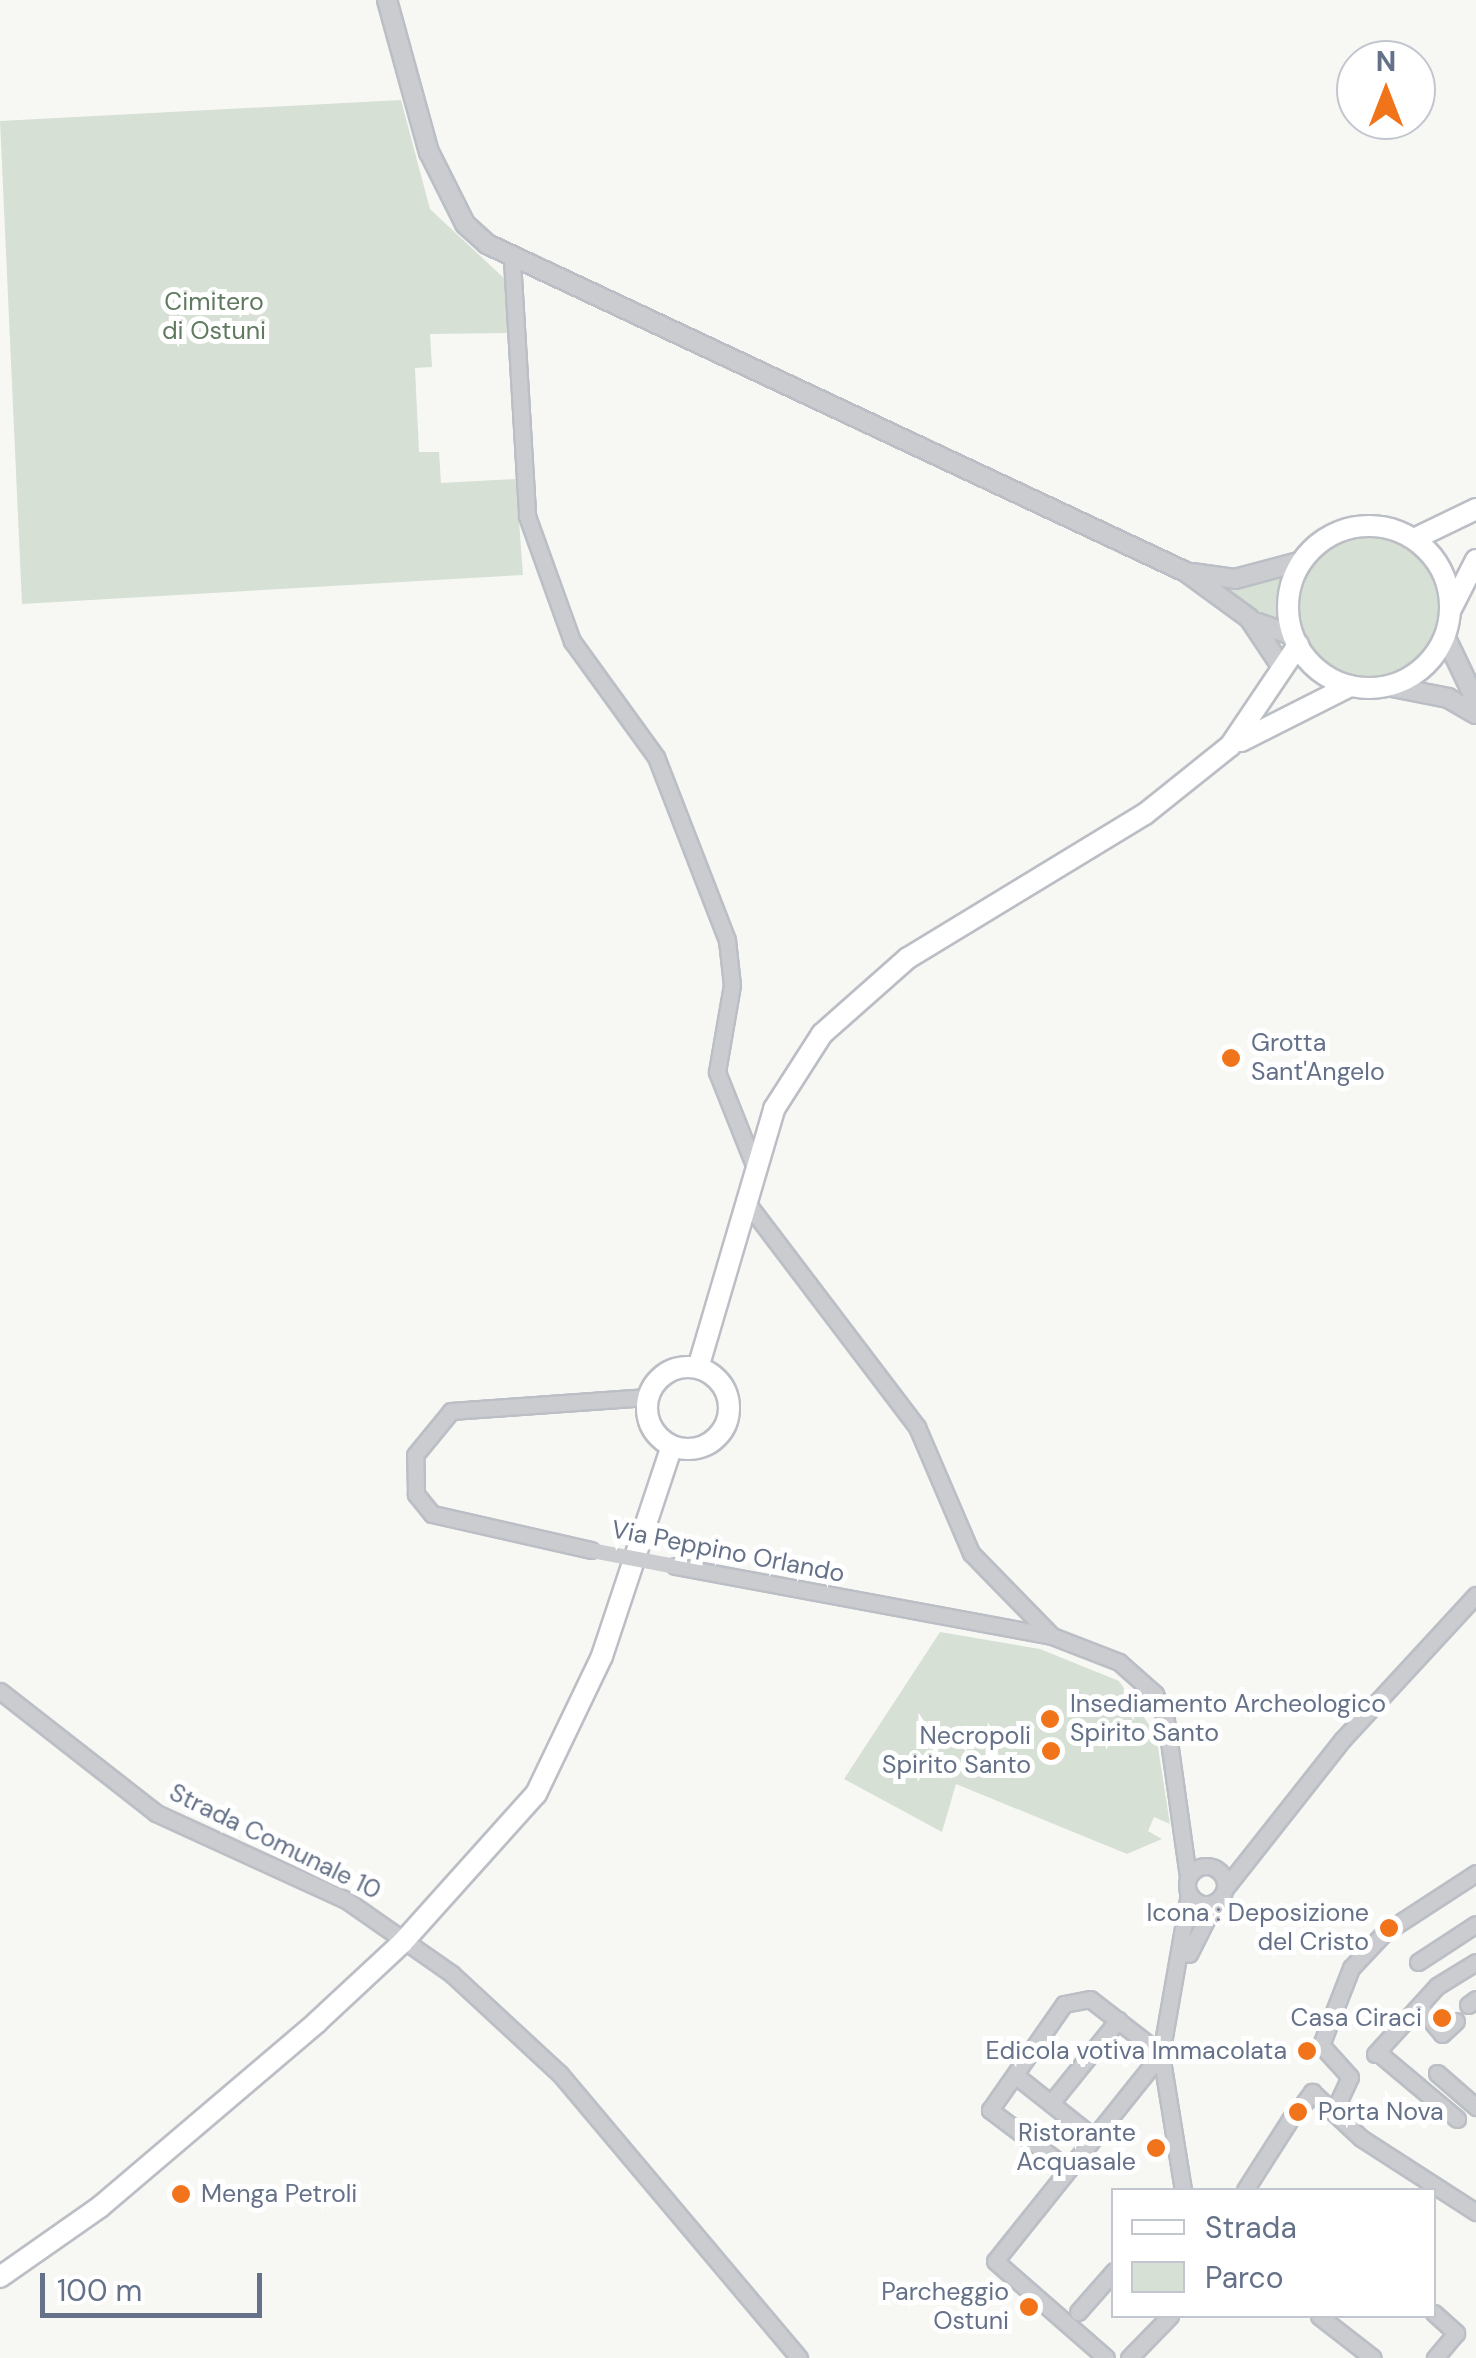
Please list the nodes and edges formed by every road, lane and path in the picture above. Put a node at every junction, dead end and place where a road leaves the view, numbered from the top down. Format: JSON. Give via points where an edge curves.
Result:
{"nodes":[{"id":1,"x":388,"y":0,"type":"edge"},
{"id":2,"x":512,"y":260,"type":"junction"},
{"id":3,"x":1476,"y":510,"type":"edge"},
{"id":4,"x":1414,"y":539,"type":"junction"},
{"id":5,"x":1476,"y":560,"type":"edge"},
{"id":6,"x":1302,"y":561,"type":"junction"},
{"id":7,"x":1186,"y":572,"type":"junction"},
{"id":8,"x":1451,"y":609,"type":"junction"},
{"id":9,"x":1248,"y":618,"type":"junction"},
{"id":10,"x":1446,"y":636,"type":"junction"},
{"id":11,"x":1296,"y":641,"type":"junction"},
{"id":12,"x":1283,"y":670,"type":"junction"},
{"id":13,"x":1350,"y":686,"type":"junction"},
{"id":14,"x":1386,"y":686,"type":"junction"},
{"id":15,"x":1476,"y":701,"type":"edge"},
{"id":16,"x":1476,"y":714,"type":"edge"},
{"id":17,"x":1230,"y":746,"type":"junction"},
{"id":18,"x":756,"y":1170,"type":"junction"},
{"id":19,"x":748,"y":1202,"type":"junction"},
{"id":20,"x":698,"y":1368,"type":"junction"},
{"id":21,"x":648,"y":1397,"type":"junction"},
{"id":22,"x":672,"y":1446,"type":"junction"},
{"id":23,"x":1473,"y":1600,"type":"edge"},
{"id":24,"x":1052,"y":1636,"type":"junction"},
{"id":25,"x":0,"y":1691,"type":"edge"},
{"id":26,"x":1246,"y":1854,"type":"junction"},
{"id":27,"x":1201,"y":1870,"type":"junction"},
{"id":28,"x":1473,"y":1878,"type":"edge"},
{"id":29,"x":1226,"y":1887,"type":"junction"},
{"id":30,"x":1189,"y":1894,"type":"junction"},
{"id":31,"x":1216,"y":1902,"type":"junction"},
{"id":32,"x":1476,"y":1924,"type":"edge"},
{"id":33,"x":403,"y":1942,"type":"junction"},
{"id":34,"x":1418,"y":1962,"type":"dead end"},
{"id":35,"x":1476,"y":1962,"type":"edge"},
{"id":36,"x":1180,"y":1976,"type":"junction"},
{"id":37,"x":1422,"y":2010,"type":"junction"},
{"id":38,"x":1118,"y":2020,"type":"junction"},
{"id":39,"x":1456,"y":2022,"type":"dead end"},
{"id":40,"x":1161,"y":2054,"type":"junction"},
{"id":41,"x":1437,"y":2073,"type":"dead end"},
{"id":42,"x":1015,"y":2076,"type":"junction"},
{"id":43,"x":1308,"y":2097,"type":"dead end"},
{"id":44,"x":1051,"y":2103,"type":"junction"},
{"id":45,"x":1473,"y":2104,"type":"edge"},
{"id":46,"x":1335,"y":2110,"type":"junction"},
{"id":47,"x":1291,"y":2118,"type":"dead end"},
{"id":48,"x":1457,"y":2119,"type":"dead end"},
{"id":49,"x":1092,"y":2136,"type":"junction"},
{"id":50,"x":1068,"y":2169,"type":"junction"},
{"id":51,"x":1183,"y":2188,"type":"edge"},
{"id":52,"x":1246,"y":2188,"type":"edge"},
{"id":53,"x":1476,"y":2212,"type":"edge"},
{"id":54,"x":1111,"y":2274,"type":"edge"},
{"id":55,"x":0,"y":2277,"type":"edge"},
{"id":56,"x":1078,"y":2312,"type":"dead end"},
{"id":57,"x":1436,"y":2315,"type":"edge"},
{"id":58,"x":1168,"y":2318,"type":"edge"},
{"id":59,"x":1325,"y":2318,"type":"edge"},
{"id":60,"x":799,"y":2358,"type":"edge"},
{"id":61,"x":1106,"y":2358,"type":"edge"},
{"id":62,"x":1129,"y":2358,"type":"edge"},
{"id":63,"x":1373,"y":2358,"type":"edge"},
{"id":64,"x":1435,"y":2358,"type":"edge"}],
"edges":[{"from":1,"to":2,"type":"street","via":[[447,194],[465,224]]},
{"from":2,"to":7,"type":"street"},
{"from":2,"to":18,"type":"street","via":[[527,516],[572,641],[656,757],[728,940],[732,985],[717,1072]]},
{"from":3,"to":4,"type":"main road"},
{"from":4,"to":6,"type":"main road","via":[[1354,528]]},
{"from":4,"to":8,"type":"main road","via":[[1434,558]]},
{"from":5,"to":8,"type":"main road"},
{"from":6,"to":7,"type":"street","via":[[1236,579]]},
{"from":6,"to":11,"type":"main road","via":[[1290,598]]},
{"from":7,"to":9,"type":"street"},
{"from":8,"to":10,"type":"main road"},
{"from":9,"to":11,"type":"street"},
{"from":9,"to":12,"type":"street"},
{"from":10,"to":14,"type":"main road","via":[[1422,668]]},
{"from":10,"to":15,"type":"street"},
{"from":11,"to":12,"type":"main road"},
{"from":11,"to":13,"type":"main road"},
{"from":12,"to":17,"type":"main road"},
{"from":13,"to":14,"type":"main road"},
{"from":13,"to":17,"type":"main road"},
{"from":14,"to":16,"type":"street","via":[[1448,698]]},
{"from":17,"to":18,"type":"main road","via":[[1146,814],[908,958],[822,1034],[774,1109]]},
{"from":18,"to":19,"type":"main road"},
{"from":19,"to":20,"type":"main road"},
{"from":19,"to":24,"type":"street","via":[[917,1427],[971,1554]]},
{"from":20,"to":21,"type":"main road","via":[[673,1370]]},
{"from":20,"to":22,"type":"main road","via":[[721,1382],[728,1421],[711,1442]]},
{"from":21,"to":22,"type":"main road","via":[[654,1431]]},
{"from":21,"to":24,"type":"street","name":"Via Peppino Orlando","bridge":true,"via":[[451,1412],[415,1455],[416,1494],[432,1514],[590,1550]]},
{"from":22,"to":33,"type":"main road","via":[[602,1656],[536,1794]]},
{"from":23,"to":26,"type":"street"},
{"from":24,"to":27,"type":"street","name":"Via Peppino Orlando","via":[[1119,1662],[1155,1694],[1186,1856]]},
{"from":25,"to":33,"type":"street","name":"Strada Comunale 10","via":[[156,1813],[346,1900]]},
{"from":26,"to":27,"type":"street"},
{"from":26,"to":29,"type":"street"},
{"from":27,"to":29,"type":"street"},
{"from":27,"to":30,"type":"street","name":"Via Peppino Orlando"},
{"from":28,"to":46,"type":"street","via":[[1384,1933],[1350,1968],[1321,2045],[1350,2077]]},
{"from":29,"to":31,"type":"street"},
{"from":30,"to":31,"type":"street"},
{"from":30,"to":36,"type":"street"},
{"from":31,"to":36,"type":"street"},
{"from":32,"to":34,"type":"street"},
{"from":33,"to":55,"type":"main road","via":[[122,2188]]},
{"from":33,"to":60,"type":"street","name":"Strada Comunale 10","via":[[452,1974],[560,2074]]},
{"from":35,"to":37,"type":"street","via":[[1437,1986]]},
{"from":36,"to":40,"type":"street"},
{"from":37,"to":39,"type":"street","via":[[1442,2034]]},
{"from":37,"to":48,"type":"street","via":[[1379,2055],[1404,2082]]},
{"from":38,"to":40,"type":"street"},
{"from":38,"to":42,"type":"street","via":[[1090,1998],[1064,2004]]},
{"from":38,"to":44,"type":"street"},
{"from":40,"to":49,"type":"street"},
{"from":40,"to":51,"type":"street"},
{"from":41,"to":45,"type":"street"},
{"from":42,"to":44,"type":"street"},
{"from":42,"to":50,"type":"street","via":[[990,2110]]},
{"from":43,"to":46,"type":"street"},
{"from":44,"to":49,"type":"street"},
{"from":46,"to":53,"type":"street","via":[[1361,2138]]},
{"from":47,"to":52,"type":"street"},
{"from":49,"to":50,"type":"street"},
{"from":50,"to":61,"type":"street","via":[[994,2260]]},
{"from":54,"to":56,"type":"street"},
{"from":57,"to":64,"type":"street","via":[[1456,2333]]},
{"from":58,"to":62,"type":"street"},
{"from":59,"to":63,"type":"street"}]}
